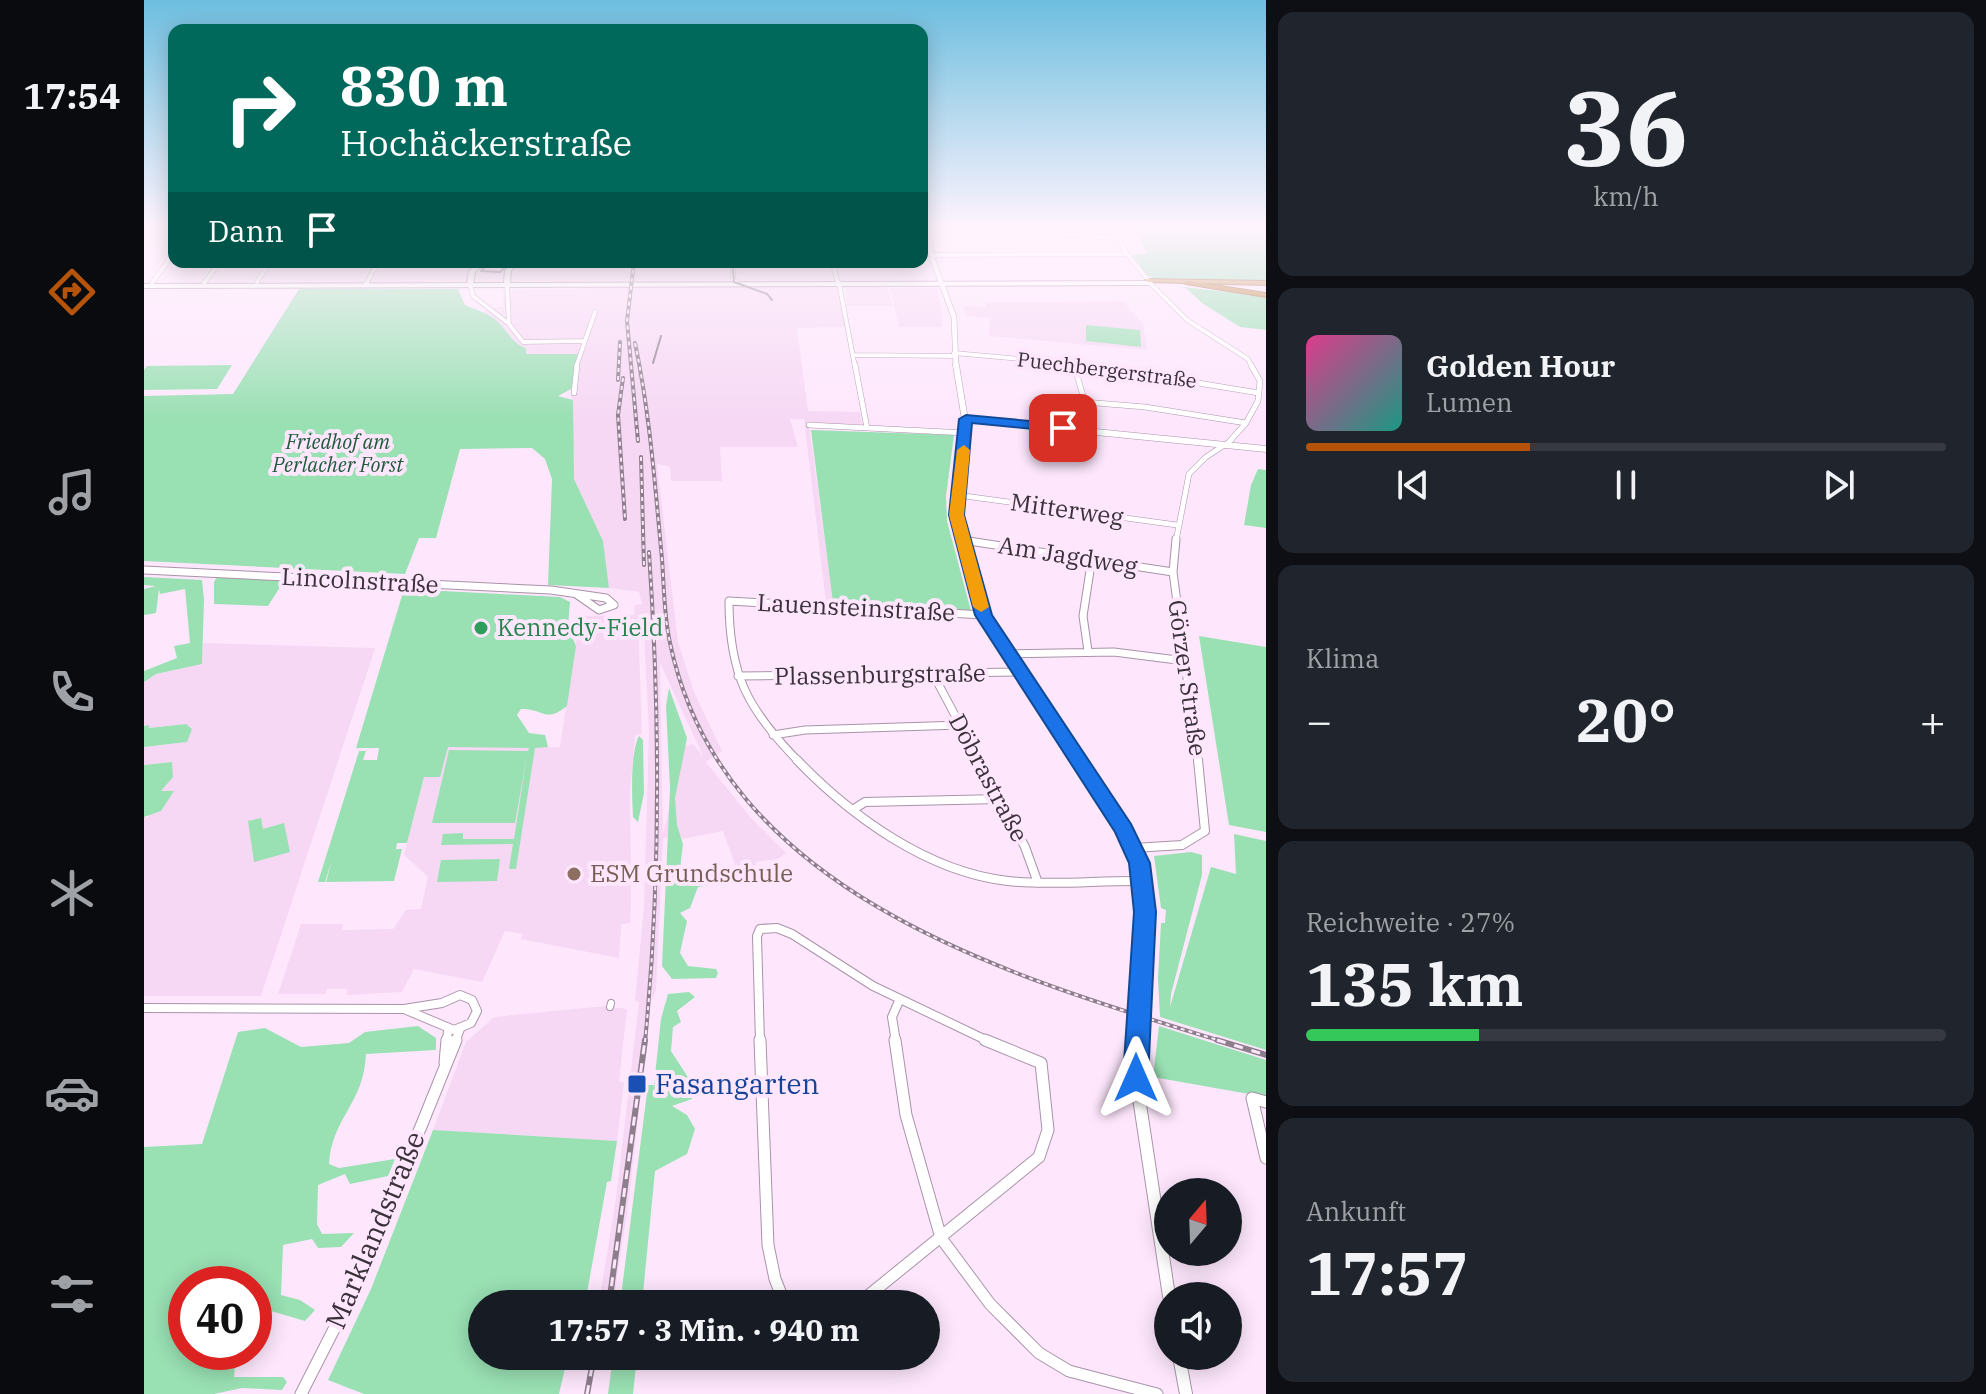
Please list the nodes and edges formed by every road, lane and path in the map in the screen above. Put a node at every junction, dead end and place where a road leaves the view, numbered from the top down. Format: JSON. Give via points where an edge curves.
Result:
{"nodes":[{"id":1,"x":472,"y":292,"type":"edge"},
{"id":2,"x":507,"y":292,"type":"edge"},
{"id":3,"x":840,"y":292,"type":"edge"},
{"id":4,"x":947,"y":292,"type":"edge"},
{"id":5,"x":1159,"y":292,"type":"edge"},
{"id":6,"x":595,"y":312,"type":"dead end"},
{"id":7,"x":509,"y":324,"type":"junction"},
{"id":8,"x":585,"y":341,"type":"junction"},
{"id":9,"x":853,"y":355,"type":"junction"},
{"id":10,"x":955,"y":355,"type":"junction"},
{"id":11,"x":1074,"y":363,"type":"junction"},
{"id":12,"x":574,"y":393,"type":"dead end"},
{"id":13,"x":1259,"y":393,"type":"junction"},
{"id":14,"x":1084,"y":402,"type":"junction"},
{"id":15,"x":966,"y":419,"type":"junction"},
{"id":16,"x":1246,"y":423,"type":"junction"},
{"id":17,"x":809,"y":425,"type":"dead end"},
{"id":18,"x":867,"y":428,"type":"junction"},
{"id":19,"x":1093,"y":430,"type":"junction"},
{"id":20,"x":966,"y":433,"type":"junction"},
{"id":21,"x":1198,"y":440,"type":"junction"},
{"id":22,"x":1224,"y":443,"type":"junction"},
{"id":23,"x":1266,"y":449,"type":"edge"},
{"id":24,"x":1206,"y":457,"type":"junction"},
{"id":25,"x":957,"y":495,"type":"junction"},
{"id":26,"x":1177,"y":525,"type":"junction"},
{"id":27,"x":962,"y":540,"type":"junction"},
{"id":28,"x":1092,"y":558,"type":"junction"},
{"id":29,"x":144,"y":570,"type":"edge"},
{"id":30,"x":1173,"y":572,"type":"junction"},
{"id":31,"x":576,"y":594,"type":"junction"},
{"id":32,"x":984,"y":615,"type":"junction"},
{"id":33,"x":1088,"y":651,"type":"junction"},
{"id":34,"x":1009,"y":654,"type":"junction"},
{"id":35,"x":1185,"y":661,"type":"junction"},
{"id":36,"x":1021,"y":672,"type":"junction"},
{"id":37,"x":933,"y":674,"type":"junction"},
{"id":38,"x":738,"y":676,"type":"junction"},
{"id":39,"x":961,"y":725,"type":"junction"},
{"id":40,"x":773,"y":735,"type":"junction"},
{"id":41,"x":1000,"y":799,"type":"junction"},
{"id":42,"x":854,"y":809,"type":"junction"},
{"id":43,"x":1134,"y":848,"type":"junction"},
{"id":44,"x":1144,"y":881,"type":"junction"},
{"id":45,"x":1038,"y":883,"type":"junction"},
{"id":46,"x":899,"y":1001,"type":"junction"},
{"id":47,"x":442,"y":1003,"type":"junction"},
{"id":48,"x":144,"y":1008,"type":"edge"},
{"id":49,"x":404,"y":1009,"type":"junction"},
{"id":50,"x":438,"y":1023,"type":"junction"},
{"id":51,"x":460,"y":1029,"type":"junction"},
{"id":52,"x":448,"y":1030,"type":"junction"},
{"id":53,"x":445,"y":1065,"type":"junction"},
{"id":54,"x":1266,"y":1102,"type":"edge"},
{"id":55,"x":1266,"y":1158,"type":"edge"},
{"id":56,"x":941,"y":1238,"type":"junction"},
{"id":57,"x":1167,"y":1282,"type":"edge"},
{"id":58,"x":779,"y":1290,"type":"edge"},
{"id":59,"x":876,"y":1290,"type":"edge"},
{"id":60,"x":1182,"y":1370,"type":"edge"},
{"id":61,"x":301,"y":1394,"type":"edge"},
{"id":62,"x":1157,"y":1394,"type":"edge"},
{"id":63,"x":1186,"y":1394,"type":"edge"}],
"edges":[{"from":1,"to":7,"type":"street"},
{"from":2,"to":7,"type":"street"},
{"from":3,"to":9,"type":"street"},
{"from":4,"to":10,"type":"street","via":[[954,313]]},
{"from":5,"to":13,"type":"street","via":[[1187,320],[1248,359],[1258,374]]},
{"from":6,"to":8,"type":"street"},
{"from":7,"to":8,"type":"street","via":[[526,343]]},
{"from":8,"to":12,"type":"street"},
{"from":9,"to":10,"type":"street","name":"Puechbergerstraße"},
{"from":9,"to":18,"type":"street"},
{"from":10,"to":11,"type":"street","name":"Puechbergerstraße"},
{"from":10,"to":15,"type":"street"},
{"from":11,"to":13,"type":"street","name":"Puechbergerstraße"},
{"from":11,"to":14,"type":"street"},
{"from":13,"to":16,"type":"street","name":"Görzer Straße"},
{"from":14,"to":16,"type":"street"},
{"from":14,"to":19,"type":"street"},
{"from":15,"to":19,"type":"street"},
{"from":15,"to":20,"type":"street"},
{"from":16,"to":22,"type":"street","name":"Görzer Straße"},
{"from":17,"to":18,"type":"street"},
{"from":18,"to":20,"type":"street"},
{"from":19,"to":21,"type":"street"},
{"from":20,"to":25,"type":"street"},
{"from":21,"to":22,"type":"street"},
{"from":21,"to":24,"type":"street"},
{"from":22,"to":23,"type":"street"},
{"from":22,"to":24,"type":"street","name":"Görzer Straße"},
{"from":24,"to":26,"type":"street","name":"Görzer Straße","via":[[1189,474]]},
{"from":25,"to":26,"type":"street","name":"Mitterweg"},
{"from":25,"to":27,"type":"street"},
{"from":26,"to":30,"type":"street","name":"Görzer Straße"},
{"from":27,"to":28,"type":"street","name":"Am Jagdweg"},
{"from":27,"to":32,"type":"street"},
{"from":28,"to":30,"type":"street","name":"Am Jagdweg"},
{"from":28,"to":33,"type":"street","via":[[1083,616]]},
{"from":29,"to":31,"type":"street","name":"Lincolnstraße"},
{"from":30,"to":35,"type":"street","name":"Görzer Straße"},
{"from":31,"to":31,"type":"street","name":"Lincolnstraße","via":[[598,611],[614,605],[606,598]]},
{"from":32,"to":34,"type":"street"},
{"from":32,"to":38,"type":"street","name":"Lauensteinstraße","via":[[729,601]]},
{"from":33,"to":34,"type":"street"},
{"from":33,"to":35,"type":"street"},
{"from":34,"to":36,"type":"street"},
{"from":35,"to":43,"type":"street","name":"Görzer Straße","via":[[1205,831],[1186,845]]},
{"from":36,"to":37,"type":"street","name":"Plassenburgstraße"},
{"from":36,"to":43,"type":"street"},
{"from":37,"to":38,"type":"street","name":"Plassenburgstraße"},
{"from":37,"to":39,"type":"street","name":"Döbrastraße"},
{"from":38,"to":40,"type":"street"},
{"from":39,"to":40,"type":"street"},
{"from":39,"to":41,"type":"street","name":"Döbrastraße"},
{"from":40,"to":42,"type":"street"},
{"from":41,"to":42,"type":"street","via":[[865,802]]},
{"from":41,"to":45,"type":"street","name":"Döbrastraße"},
{"from":42,"to":45,"type":"street","via":[[930,859],[987,877]]},
{"from":43,"to":44,"type":"street"},
{"from":44,"to":45,"type":"street"},
{"from":44,"to":57,"type":"street","via":[[1136,1078]]},
{"from":46,"to":56,"type":"street","via":[[892,1017],[906,1115]]},
{"from":46,"to":56,"type":"street","via":[[1041,1063],[1048,1130],[1039,1157]]},
{"from":46,"to":58,"type":"street","via":[[795,935],[774,927],[760,929],[757,975],[768,1245]]},
{"from":47,"to":49,"type":"street"},
{"from":47,"to":50,"type":"street","via":[[436,1011]]},
{"from":47,"to":51,"type":"street","via":[[460,995],[475,1003],[474,1019]]},
{"from":48,"to":49,"type":"street"},
{"from":49,"to":50,"type":"street"},
{"from":50,"to":52,"type":"street"},
{"from":51,"to":52,"type":"street"},
{"from":51,"to":53,"type":"street","name":"Marklandstraße"},
{"from":52,"to":53,"type":"street","name":"Marklandstraße"},
{"from":53,"to":61,"type":"street","name":"Marklandstraße","via":[[358,1282]]},
{"from":54,"to":55,"type":"street","via":[[1252,1098]]},
{"from":56,"to":59,"type":"street"},
{"from":56,"to":62,"type":"street","via":[[990,1304],[1039,1353],[1069,1371]]},
{"from":60,"to":63,"type":"street"}]}
